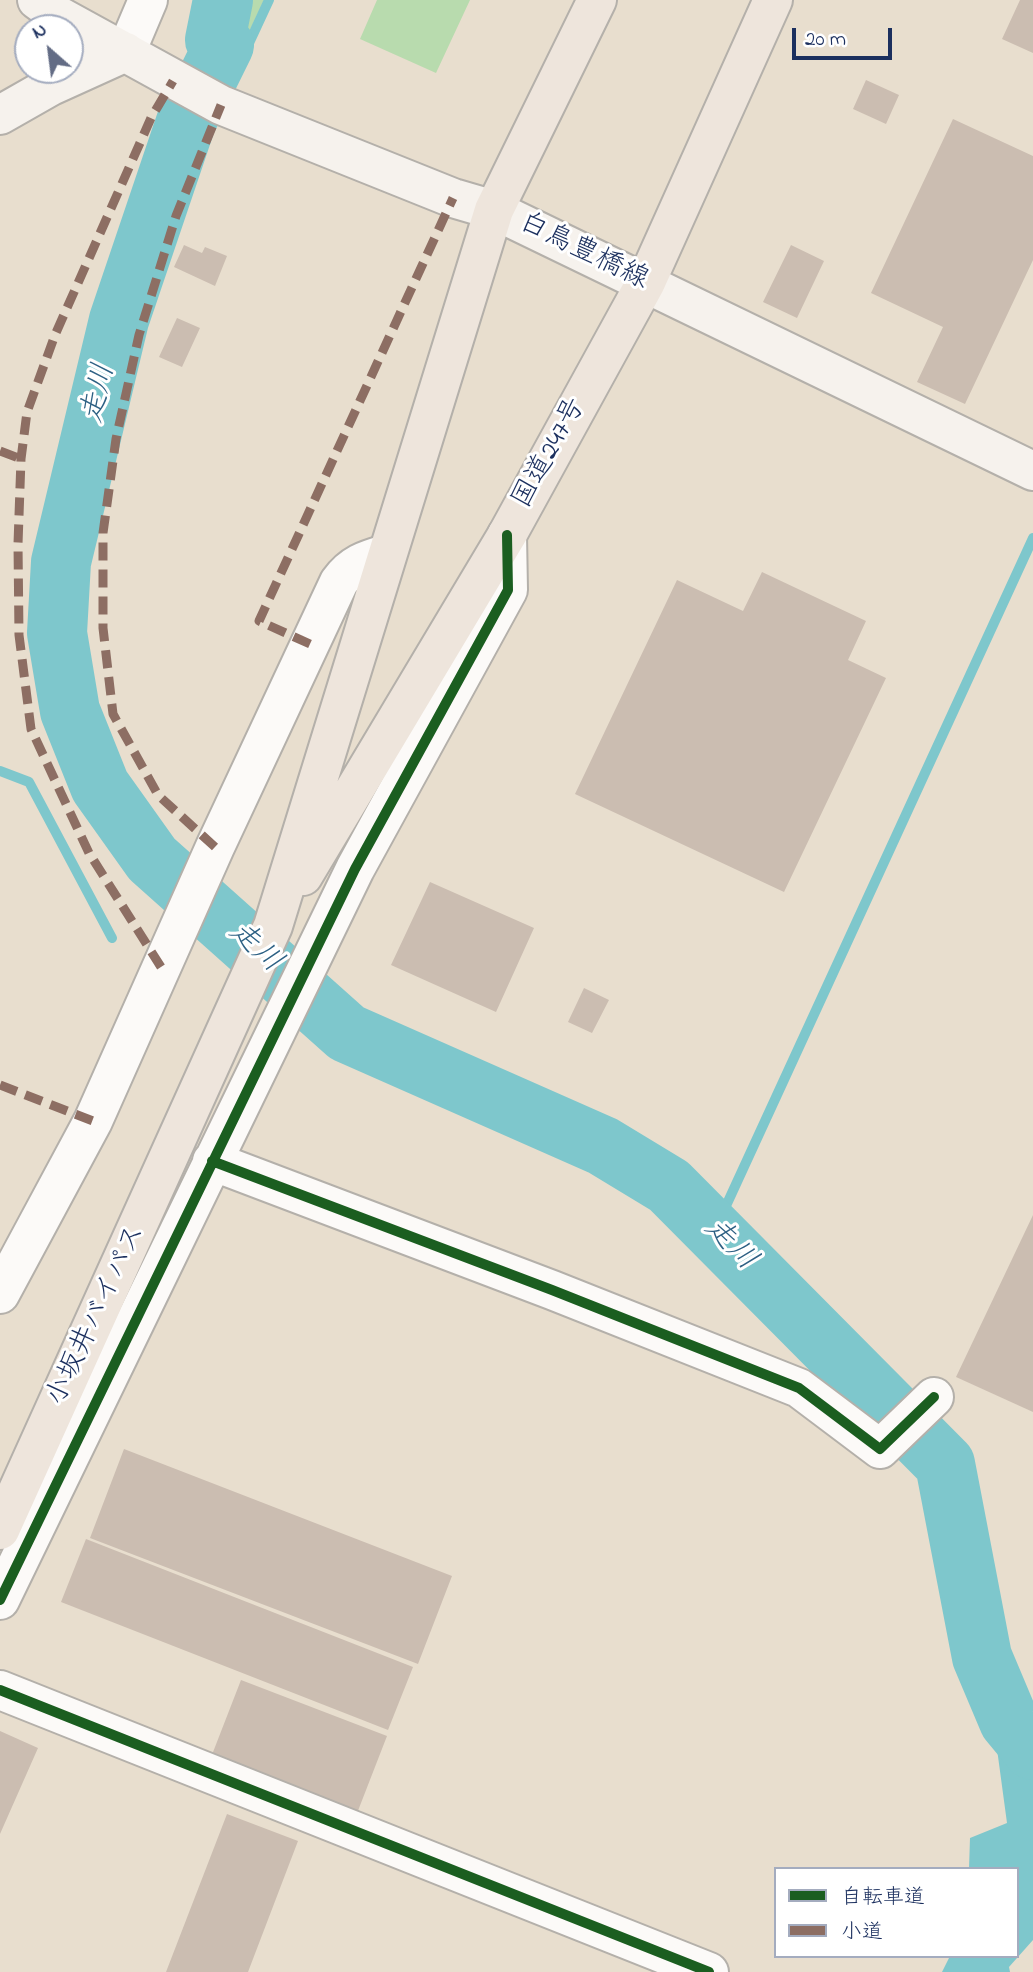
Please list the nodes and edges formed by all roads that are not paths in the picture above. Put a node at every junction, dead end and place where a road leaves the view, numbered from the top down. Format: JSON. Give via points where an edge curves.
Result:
{"nodes":[{"id":1,"x":37,"y":0,"type":"edge"},
{"id":2,"x":148,"y":0,"type":"edge"},
{"id":3,"x":597,"y":0,"type":"edge"},
{"id":4,"x":773,"y":0,"type":"edge"},
{"id":5,"x":126,"y":52,"type":"junction"},
{"id":6,"x":0,"y":115,"type":"edge"},
{"id":7,"x":494,"y":210,"type":"junction"},
{"id":8,"x":646,"y":282,"type":"junction"},
{"id":9,"x":1033,"y":471,"type":"edge"},
{"id":10,"x":507,"y":535,"type":"junction"},
{"id":11,"x":386,"y":554,"type":"junction"},
{"id":12,"x":274,"y":926,"type":"junction"},
{"id":13,"x":195,"y":1103,"type":"joint"},
{"id":14,"x":212,"y":1161,"type":"junction"},
{"id":15,"x":0,"y":1294,"type":"edge"},
{"id":16,"x":934,"y":1397,"type":"dead end"},
{"id":17,"x":0,"y":1530,"type":"edge"},
{"id":18,"x":0,"y":1600,"type":"edge"},
{"id":19,"x":0,"y":1690,"type":"edge"},
{"id":20,"x":709,"y":1972,"type":"edge"}],
"edges":[{"from":1,"to":5,"type":"main road","name":"白鳥豊橋線"},
{"from":2,"to":5,"type":"street"},
{"from":3,"to":7,"type":"highway","name":"国道247号"},
{"from":4,"to":8,"type":"highway","name":"国道247号"},
{"from":5,"to":6,"type":"main road"},
{"from":5,"to":7,"type":"main road","name":"白鳥豊橋線","via":[[221,105],[453,198]]},
{"from":7,"to":8,"type":"main road","name":"白鳥豊橋線"},
{"from":7,"to":11,"type":"highway","name":"国道247号"},
{"from":8,"to":9,"type":"main road","name":"白鳥豊橋線"},
{"from":8,"to":10,"type":"highway","name":"国道247号"},
{"from":10,"to":12,"type":"highway","name":"国道247号"},
{"from":10,"to":14,"type":"street","via":[[508,590],[355,869]]},
{"from":11,"to":12,"type":"highway","name":"国道247号"},
{"from":11,"to":15,"type":"street","via":[[361,561],[339,582],[93,1121]]},
{"from":12,"to":13,"type":"highway","name":"国道247号"},
{"from":13,"to":17,"type":"highway","name":"小坂井バイパス"},
{"from":14,"to":16,"type":"street","via":[[799,1388],[880,1449]]},
{"from":14,"to":18,"type":"street"},
{"from":19,"to":20,"type":"street"}]}
